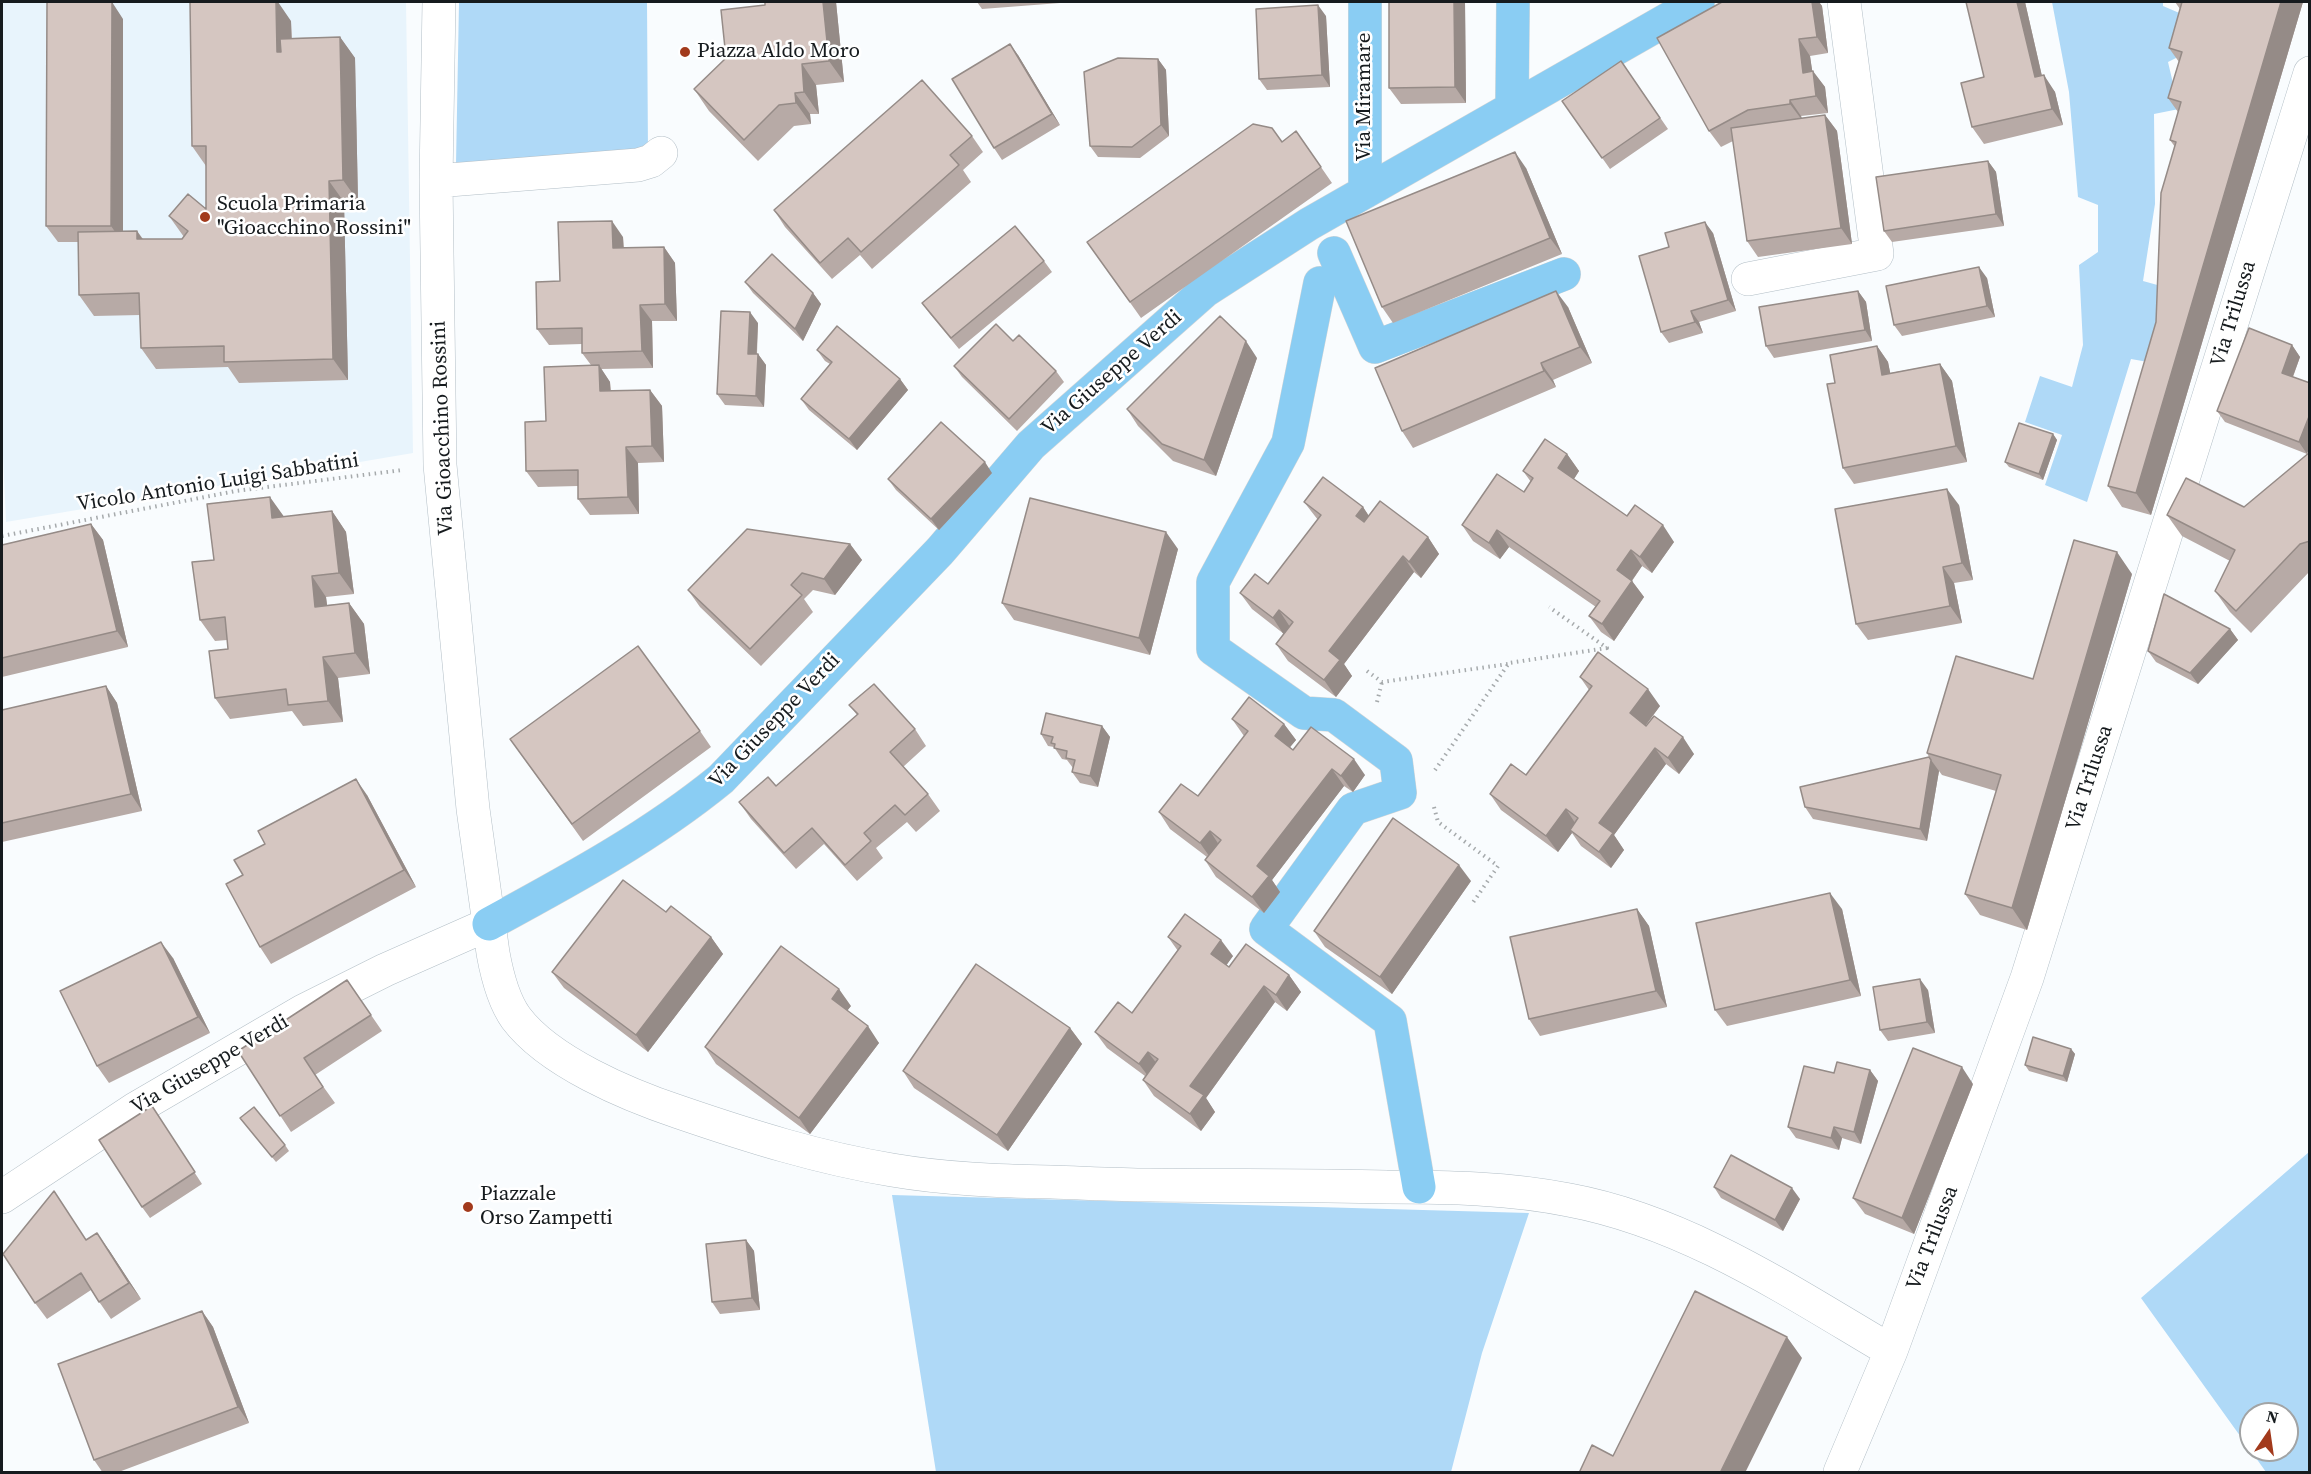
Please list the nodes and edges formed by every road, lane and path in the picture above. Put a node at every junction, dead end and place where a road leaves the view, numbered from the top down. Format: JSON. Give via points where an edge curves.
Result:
{"nodes":[{"id":1,"x":439,"y":2,"type":"edge"},
{"id":2,"x":1365,"y":2,"type":"edge"},
{"id":3,"x":1513,"y":2,"type":"edge"},
{"id":4,"x":1698,"y":2,"type":"edge"},
{"id":5,"x":1844,"y":2,"type":"edge"},
{"id":6,"x":2310,"y":73,"type":"edge"},
{"id":7,"x":1512,"y":108,"type":"junction"},
{"id":8,"x":661,"y":153,"type":"dead end"},
{"id":9,"x":436,"y":181,"type":"junction"},
{"id":10,"x":1365,"y":192,"type":"junction"},
{"id":11,"x":1334,"y":253,"type":"dead end"},
{"id":12,"x":1564,"y":274,"type":"dead end"},
{"id":13,"x":1748,"y":279,"type":"dead end"},
{"id":14,"x":1320,"y":283,"type":"dead end"},
{"id":15,"x":440,"y":465,"type":"junction"},
{"id":16,"x":2,"y":536,"type":"edge"},
{"id":17,"x":1549,"y":607,"type":"dead end"},
{"id":18,"x":1509,"y":663,"type":"junction"},
{"id":19,"x":1367,"y":671,"type":"dead end"},
{"id":20,"x":1433,"y":772,"type":"dead end"},
{"id":21,"x":1432,"y":801,"type":"dead end"},
{"id":22,"x":1472,"y":904,"type":"dead end"},
{"id":23,"x":489,"y":924,"type":"junction"},
{"id":24,"x":1419,"y":1187,"type":"junction"},
{"id":25,"x":2,"y":1197,"type":"edge"},
{"id":26,"x":1891,"y":1351,"type":"junction"},
{"id":27,"x":1840,"y":1473,"type":"edge"}],
"edges":[{"from":1,"to":9,"type":"street","name":"Via Gioacchino Rossini"},
{"from":2,"to":10,"type":"main road","name":"Via Miramare"},
{"from":3,"to":7,"type":"main road"},
{"from":4,"to":7,"type":"main road","name":"Via Giuseppe Verdi"},
{"from":5,"to":13,"type":"street","via":[[1877,254]]},
{"from":6,"to":26,"type":"street","name":"Via Trilussa","via":[[2027,978]]},
{"from":7,"to":10,"type":"main road","name":"Via Giuseppe Verdi"},
{"from":8,"to":9,"type":"street","via":[[638,165]]},
{"from":9,"to":15,"type":"street","name":"Via Gioacchino Rossini"},
{"from":10,"to":23,"type":"main road","name":"Via Giuseppe Verdi","via":[[1205,291],[1031,444],[940,551],[721,779],[612,856]]},
{"from":11,"to":12,"type":"main road","via":[[1375,346]]},
{"from":14,"to":24,"type":"main road","via":[[1288,443],[1213,582],[1213,649],[1304,713],[1334,715],[1396,761],[1400,793],[1353,809],[1266,929],[1390,1021]]},
{"from":15,"to":16,"type":"path","name":"Vicolo Antonio Luigi Sabbatini","via":[[236,491]]},
{"from":15,"to":23,"type":"street","name":"Via Gioacchino Rossini","via":[[473,809]]},
{"from":17,"to":18,"type":"path","via":[[1607,648]]},
{"from":18,"to":19,"type":"path","via":[[1382,682]]},
{"from":18,"to":20,"type":"path"},
{"from":21,"to":22,"type":"path","via":[[1438,822],[1498,866]]},
{"from":23,"to":24,"type":"street","name":"Via Gioacchino Rossini","via":[[497,974],[506,998],[516,1017],[552,1050],[598,1078],[648,1101],[759,1139],[893,1170],[983,1180]]},
{"from":23,"to":25,"type":"street","name":"Via Giuseppe Verdi","via":[[303,1011],[135,1109]]},
{"from":24,"to":26,"type":"street","name":"Via Gioacchino Rossini","via":[[1568,1200],[1655,1224],[1766,1278]]},
{"from":26,"to":27,"type":"street","name":"Via Trilussa"}]}
